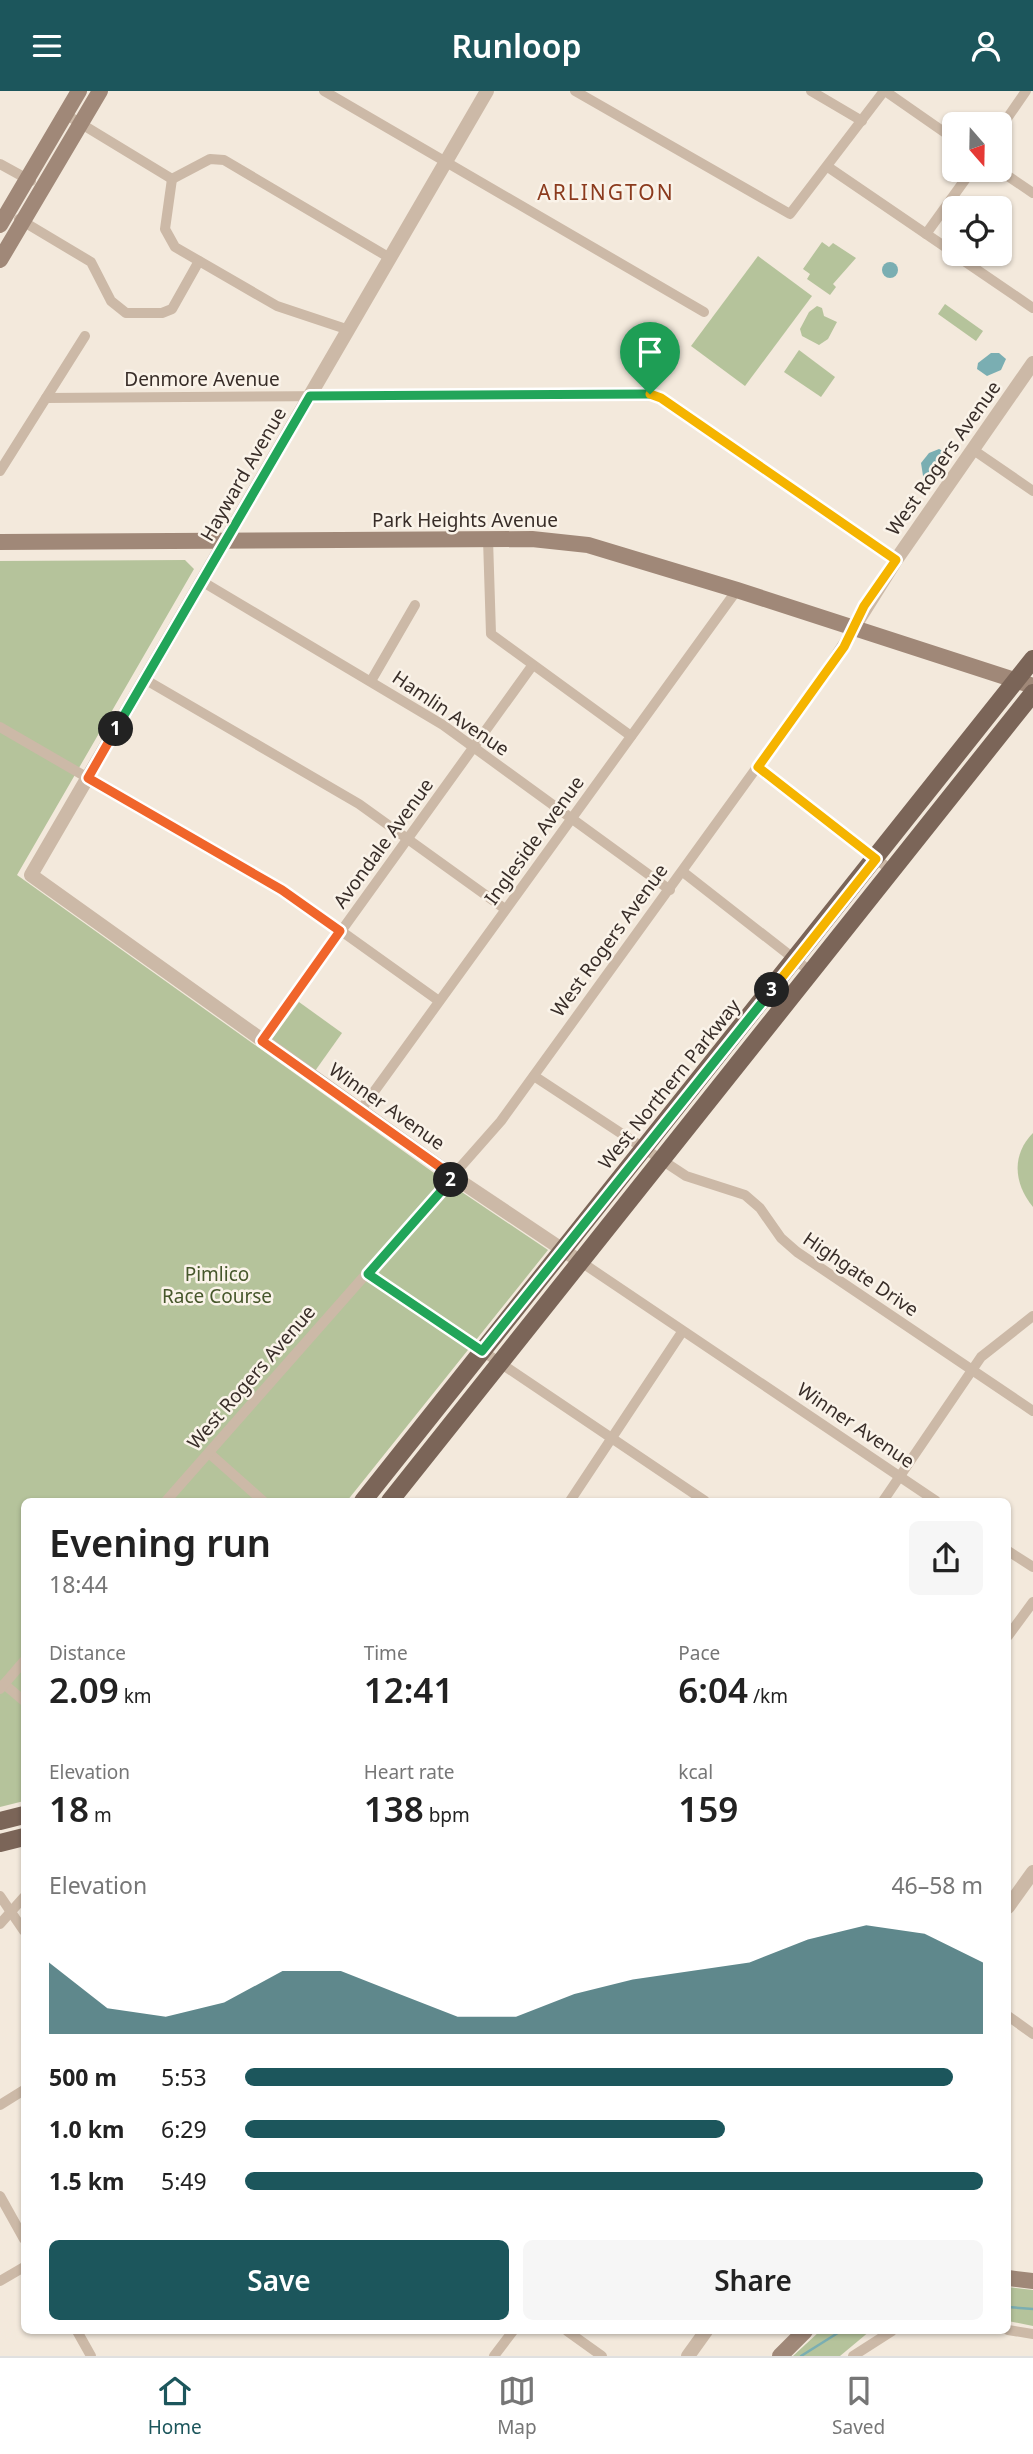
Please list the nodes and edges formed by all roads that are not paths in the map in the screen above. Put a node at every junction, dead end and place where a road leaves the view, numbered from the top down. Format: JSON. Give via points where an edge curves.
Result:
{"nodes":[{"id":1,"x":79,"y":91,"type":"edge"},
{"id":2,"x":100,"y":91,"type":"edge"},
{"id":3,"x":324,"y":91,"type":"edge"},
{"id":4,"x":487,"y":91,"type":"edge"},
{"id":5,"x":575,"y":91,"type":"edge"},
{"id":6,"x":811,"y":91,"type":"edge"},
{"id":7,"x":884,"y":91,"type":"edge"},
{"id":8,"x":1026,"y":91,"type":"edge"},
{"id":9,"x":1011,"y":112,"type":"edge"},
{"id":10,"x":65,"y":114,"type":"junction"},
{"id":11,"x":862,"y":121,"type":"junction"},
{"id":12,"x":81,"y":124,"type":"junction"},
{"id":13,"x":942,"y":131,"type":"edge"},
{"id":14,"x":446,"y":163,"type":"junction"},
{"id":15,"x":0,"y":164,"type":"edge"},
{"id":16,"x":828,"y":167,"type":"junction"},
{"id":17,"x":26,"y":179,"type":"junction"},
{"id":18,"x":172,"y":179,"type":"junction"},
{"id":19,"x":1012,"y":179,"type":"edge"},
{"id":20,"x":963,"y":182,"type":"edge"},
{"id":21,"x":42,"y":188,"type":"junction"},
{"id":22,"x":1033,"y":193,"type":"edge"},
{"id":23,"x":4,"y":218,"type":"edge"},
{"id":24,"x":23,"y":221,"type":"junction"},
{"id":25,"x":926,"y":234,"type":"junction"},
{"id":26,"x":942,"y":245,"type":"edge"},
{"id":27,"x":390,"y":258,"type":"junction"},
{"id":28,"x":0,"y":260,"type":"edge"},
{"id":29,"x":199,"y":261,"type":"junction"},
{"id":30,"x":972,"y":266,"type":"edge"},
{"id":31,"x":1033,"y":308,"type":"edge"},
{"id":32,"x":704,"y":312,"type":"dead end"},
{"id":33,"x":349,"y":330,"type":"junction"},
{"id":34,"x":85,"y":336,"type":"dead end"},
{"id":35,"x":1033,"y":363,"type":"edge"},
{"id":36,"x":310,"y":396,"type":"junction"},
{"id":37,"x":46,"y":398,"type":"junction"},
{"id":38,"x":972,"y":449,"type":"junction"},
{"id":39,"x":0,"y":471,"type":"edge"},
{"id":40,"x":1033,"y":491,"type":"edge"},
{"id":41,"x":488,"y":539,"type":"junction"},
{"id":42,"x":227,"y":541,"type":"junction"},
{"id":43,"x":0,"y":542,"type":"edge"},
{"id":44,"x":896,"y":560,"type":"junction"},
{"id":45,"x":202,"y":582,"type":"junction"},
{"id":46,"x":737,"y":590,"type":"junction"},
{"id":47,"x":415,"y":605,"type":"dead end"},
{"id":48,"x":854,"y":627,"type":"junction"},
{"id":49,"x":1033,"y":659,"type":"edge"},
{"id":50,"x":532,"y":666,"type":"junction"},
{"id":51,"x":146,"y":680,"type":"junction"},
{"id":52,"x":371,"y":681,"type":"junction"},
{"id":53,"x":1025,"y":683,"type":"edge"},
{"id":54,"x":1033,"y":693,"type":"edge"},
{"id":55,"x":0,"y":727,"type":"edge"},
{"id":56,"x":631,"y":736,"type":"junction"},
{"id":57,"x":474,"y":747,"type":"junction"},
{"id":58,"x":758,"y":767,"type":"junction"},
{"id":59,"x":88,"y":778,"type":"junction"},
{"id":60,"x":572,"y":818,"type":"junction"},
{"id":61,"x":408,"y":839,"type":"junction"},
{"id":62,"x":876,"y":859,"type":"junction"},
{"id":63,"x":892,"y":871,"type":"junction"},
{"id":64,"x":683,"y":872,"type":"junction"},
{"id":65,"x":31,"y":876,"type":"joint"},
{"id":66,"x":670,"y":890,"type":"junction"},
{"id":67,"x":505,"y":909,"type":"junction"},
{"id":68,"x":340,"y":931,"type":"junction"},
{"id":69,"x":795,"y":960,"type":"junction"},
{"id":70,"x":811,"y":972,"type":"junction"},
{"id":71,"x":439,"y":1001,"type":"junction"},
{"id":72,"x":262,"y":1041,"type":"junction"},
{"id":73,"x":534,"y":1076,"type":"junction"},
{"id":74,"x":360,"y":1111,"type":"junction"},
{"id":75,"x":643,"y":1149,"type":"junction"},
{"id":76,"x":661,"y":1162,"type":"junction"},
{"id":77,"x":454,"y":1177,"type":"junction"},
{"id":78,"x":562,"y":1250,"type":"junction"},
{"id":79,"x":581,"y":1262,"type":"junction"},
{"id":80,"x":368,"y":1274,"type":"junction"},
{"id":81,"x":1033,"y":1316,"type":"edge"},
{"id":82,"x":682,"y":1332,"type":"junction"},
{"id":83,"x":482,"y":1351,"type":"junction"},
{"id":84,"x":501,"y":1363,"type":"junction"},
{"id":85,"x":973,"y":1370,"type":"junction"},
{"id":86,"x":1033,"y":1411,"type":"edge"},
{"id":87,"x":611,"y":1438,"type":"junction"},
{"id":88,"x":209,"y":1453,"type":"junction"},
{"id":89,"x":900,"y":1477,"type":"junction"},
{"id":90,"x":169,"y":1498,"type":"edge"},
{"id":91,"x":260,"y":1498,"type":"edge"},
{"id":92,"x":365,"y":1498,"type":"edge"},
{"id":93,"x":392,"y":1498,"type":"edge"},
{"id":94,"x":572,"y":1498,"type":"edge"},
{"id":95,"x":701,"y":1498,"type":"edge"},
{"id":96,"x":885,"y":1498,"type":"edge"},
{"id":97,"x":932,"y":1498,"type":"edge"},
{"id":98,"x":1011,"y":1553,"type":"edge"},
{"id":99,"x":1033,"y":1567,"type":"edge"},
{"id":100,"x":1033,"y":1602,"type":"edge"},
{"id":101,"x":1011,"y":1632,"type":"edge"},
{"id":102,"x":21,"y":1664,"type":"edge"},
{"id":103,"x":2,"y":1686,"type":"edge"},
{"id":104,"x":21,"y":1699,"type":"edge"},
{"id":105,"x":21,"y":1816,"type":"edge"},
{"id":106,"x":0,"y":1821,"type":"edge"},
{"id":107,"x":21,"y":1838,"type":"edge"},
{"id":108,"x":0,"y":1843,"type":"edge"},
{"id":109,"x":1032,"y":1877,"type":"edge"},
{"id":110,"x":0,"y":1896,"type":"edge"},
{"id":111,"x":21,"y":1901,"type":"edge"},
{"id":112,"x":1011,"y":1903,"type":"edge"},
{"id":113,"x":13,"y":1910,"type":"junction"},
{"id":114,"x":0,"y":1924,"type":"edge"},
{"id":115,"x":21,"y":1925,"type":"edge"},
{"id":116,"x":1011,"y":2018,"type":"edge"},
{"id":117,"x":1033,"y":2034,"type":"edge"},
{"id":118,"x":21,"y":2092,"type":"edge"},
{"id":119,"x":0,"y":2105,"type":"edge"},
{"id":120,"x":0,"y":2196,"type":"edge"},
{"id":121,"x":21,"y":2234,"type":"edge"},
{"id":122,"x":21,"y":2269,"type":"edge"},
{"id":123,"x":1011,"y":2278,"type":"edge"},
{"id":124,"x":0,"y":2281,"type":"edge"},
{"id":125,"x":1033,"y":2281,"type":"edge"},
{"id":126,"x":1011,"y":2330,"type":"edge"},
{"id":127,"x":79,"y":2334,"type":"edge"},
{"id":128,"x":511,"y":2334,"type":"edge"},
{"id":129,"x":571,"y":2334,"type":"edge"},
{"id":130,"x":704,"y":2334,"type":"edge"},
{"id":131,"x":803,"y":2334,"type":"edge"},
{"id":132,"x":887,"y":2334,"type":"edge"},
{"id":133,"x":1033,"y":2334,"type":"edge"},
{"id":134,"x":91,"y":2356,"type":"edge"},
{"id":135,"x":495,"y":2356,"type":"edge"},
{"id":136,"x":602,"y":2356,"type":"edge"},
{"id":137,"x":688,"y":2356,"type":"edge"},
{"id":138,"x":780,"y":2356,"type":"edge"},
{"id":139,"x":853,"y":2356,"type":"edge"}],
"edges":[{"from":1,"to":10,"type":"main road"},
{"from":2,"to":12,"type":"main road"},
{"from":3,"to":14,"type":"street"},
{"from":4,"to":14,"type":"street","name":"Hayward Avenue"},
{"from":5,"to":16,"type":"street","via":[[790,214]]},
{"from":6,"to":11,"type":"street"},
{"from":7,"to":11,"type":"street"},
{"from":7,"to":13,"type":"street"},
{"from":8,"to":9,"type":"street"},
{"from":10,"to":12,"type":"street"},
{"from":10,"to":17,"type":"main road"},
{"from":11,"to":16,"type":"street"},
{"from":12,"to":18,"type":"street"},
{"from":12,"to":21,"type":"main road"},
{"from":14,"to":27,"type":"street","name":"Hayward Avenue"},
{"from":14,"to":32,"type":"street"},
{"from":15,"to":17,"type":"street"},
{"from":16,"to":25,"type":"street"},
{"from":17,"to":21,"type":"street"},
{"from":17,"to":23,"type":"main road"},
{"from":18,"to":27,"type":"street","via":[[210,159],[219,159]]},
{"from":18,"to":29,"type":"street","via":[[166,236],[174,247]]},
{"from":19,"to":22,"type":"street"},
{"from":20,"to":25,"type":"street"},
{"from":21,"to":24,"type":"main road"},
{"from":23,"to":24,"type":"street"},
{"from":24,"to":28,"type":"main road"},
{"from":24,"to":29,"type":"street","via":[[90,262],[111,301],[126,313],[172,309]]},
{"from":25,"to":26,"type":"street"},
{"from":27,"to":33,"type":"street","name":"Hayward Avenue"},
{"from":29,"to":33,"type":"street","via":[[276,306]]},
{"from":30,"to":31,"type":"street"},
{"from":33,"to":36,"type":"street","name":"Hayward Avenue"},
{"from":34,"to":37,"type":"street"},
{"from":35,"to":38,"type":"street","name":"West Rogers Avenue"},
{"from":36,"to":37,"type":"street","name":"Denmore Avenue"},
{"from":36,"to":42,"type":"street","name":"Hayward Avenue"},
{"from":36,"to":44,"type":"street","name":"Denmore Avenue","via":[[656,396]]},
{"from":37,"to":39,"type":"street"},
{"from":38,"to":40,"type":"street"},
{"from":38,"to":44,"type":"street","name":"West Rogers Avenue"},
{"from":41,"to":42,"type":"main road","name":"Park Heights Avenue"},
{"from":41,"to":46,"type":"main road","name":"Park Heights Avenue","via":[[588,545]]},
{"from":41,"to":50,"type":"street","via":[[490,629],[496,639]]},
{"from":42,"to":43,"type":"main road","name":"Park Heights Avenue"},
{"from":42,"to":45,"type":"street","name":"Hayward Avenue"},
{"from":44,"to":48,"type":"street","name":"West Rogers Avenue"},
{"from":45,"to":51,"type":"street","name":"Hayward Avenue"},
{"from":45,"to":52,"type":"street","name":"Hamlin Avenue"},
{"from":46,"to":48,"type":"main road","name":"Park Heights Avenue"},
{"from":46,"to":56,"type":"street","name":"Ingleside Avenue"},
{"from":47,"to":52,"type":"street"},
{"from":48,"to":53,"type":"main road","name":"Park Heights Avenue"},
{"from":48,"to":58,"type":"street","name":"West Rogers Avenue"},
{"from":49,"to":53,"type":"main road","name":"West Northern Parkway"},
{"from":50,"to":56,"type":"street"},
{"from":50,"to":57,"type":"street","name":"Avondale Avenue"},
{"from":51,"to":59,"type":"street","name":"Hayward Avenue"},
{"from":51,"to":61,"type":"street","via":[[359,804]]},
{"from":52,"to":57,"type":"street","name":"Hamlin Avenue"},
{"from":53,"to":62,"type":"main road","name":"West Northern Parkway"},
{"from":54,"to":63,"type":"main road"},
{"from":55,"to":59,"type":"street"},
{"from":56,"to":60,"type":"street","name":"Ingleside Avenue"},
{"from":57,"to":60,"type":"street","name":"Hamlin Avenue"},
{"from":57,"to":61,"type":"street","name":"Avondale Avenue"},
{"from":58,"to":62,"type":"street"},
{"from":58,"to":64,"type":"street","name":"West Rogers Avenue"},
{"from":59,"to":65,"type":"street","name":"Hayward Avenue"},
{"from":59,"to":68,"type":"street","via":[[289,894]]},
{"from":60,"to":66,"type":"street","name":"Hamlin Avenue"},
{"from":60,"to":67,"type":"street","name":"Ingleside Avenue"},
{"from":61,"to":67,"type":"street"},
{"from":61,"to":68,"type":"street","name":"Avondale Avenue"},
{"from":62,"to":63,"type":"street"},
{"from":62,"to":69,"type":"main road","name":"West Northern Parkway"},
{"from":63,"to":70,"type":"main road"},
{"from":64,"to":66,"type":"street","name":"West Rogers Avenue"},
{"from":64,"to":69,"type":"street"},
{"from":65,"to":72,"type":"street","name":"Winner Avenue"},
{"from":66,"to":73,"type":"street","name":"West Rogers Avenue"},
{"from":67,"to":71,"type":"street","name":"Ingleside Avenue"},
{"from":68,"to":71,"type":"street"},
{"from":68,"to":72,"type":"street","name":"Avondale Avenue"},
{"from":69,"to":70,"type":"street"},
{"from":69,"to":75,"type":"main road","name":"West Northern Parkway"},
{"from":70,"to":76,"type":"main road"},
{"from":71,"to":74,"type":"street","name":"Ingleside Avenue"},
{"from":72,"to":74,"type":"street","name":"Winner Avenue"},
{"from":73,"to":75,"type":"street","name":"Highgate Drive"},
{"from":73,"to":77,"type":"street","name":"West Rogers Avenue"},
{"from":74,"to":77,"type":"street","name":"Winner Avenue"},
{"from":75,"to":76,"type":"street","name":"Highgate Drive"},
{"from":75,"to":78,"type":"main road","name":"West Northern Parkway"},
{"from":76,"to":79,"type":"main road"},
{"from":76,"to":85,"type":"street","name":"Highgate Drive","via":[[697,1181],[745,1195],[797,1252]]},
{"from":77,"to":78,"type":"street","name":"Winner Avenue"},
{"from":77,"to":80,"type":"street","name":"West Rogers Avenue"},
{"from":78,"to":79,"type":"street","name":"Winner Avenue"},
{"from":78,"to":83,"type":"main road","name":"West Northern Parkway"},
{"from":79,"to":82,"type":"street","name":"Winner Avenue"},
{"from":79,"to":84,"type":"main road"},
{"from":80,"to":83,"type":"street"},
{"from":80,"to":88,"type":"street","name":"West Rogers Avenue"},
{"from":81,"to":85,"type":"street","via":[[991,1347]]},
{"from":82,"to":87,"type":"street"},
{"from":82,"to":89,"type":"street","name":"Winner Avenue"},
{"from":83,"to":84,"type":"street"},
{"from":83,"to":92,"type":"main road","name":"West Northern Parkway"},
{"from":84,"to":87,"type":"street"},
{"from":84,"to":93,"type":"main road"},
{"from":85,"to":86,"type":"street","name":"Highgate Drive"},
{"from":85,"to":89,"type":"street"},
{"from":87,"to":94,"type":"street"},
{"from":87,"to":95,"type":"street"},
{"from":88,"to":90,"type":"street","name":"West Rogers Avenue"},
{"from":88,"to":91,"type":"street"},
{"from":89,"to":96,"type":"street"},
{"from":89,"to":97,"type":"street","name":"Winner Avenue"},
{"from":98,"to":99,"type":"street"},
{"from":100,"to":101,"type":"street"},
{"from":102,"to":103,"type":"street"},
{"from":103,"to":104,"type":"street"},
{"from":105,"to":106,"type":"main road"},
{"from":107,"to":108,"type":"main road"},
{"from":109,"to":112,"type":"street"},
{"from":110,"to":113,"type":"street"},
{"from":111,"to":113,"type":"street"},
{"from":113,"to":114,"type":"street"},
{"from":113,"to":115,"type":"street"},
{"from":116,"to":117,"type":"street"},
{"from":118,"to":119,"type":"street"},
{"from":120,"to":121,"type":"street"},
{"from":122,"to":124,"type":"street"},
{"from":123,"to":125,"type":"main road"},
{"from":126,"to":133,"type":"street"},
{"from":127,"to":134,"type":"street"},
{"from":128,"to":135,"type":"street"},
{"from":129,"to":136,"type":"street"},
{"from":130,"to":137,"type":"street"},
{"from":131,"to":138,"type":"main road"},
{"from":132,"to":139,"type":"street"}]}
